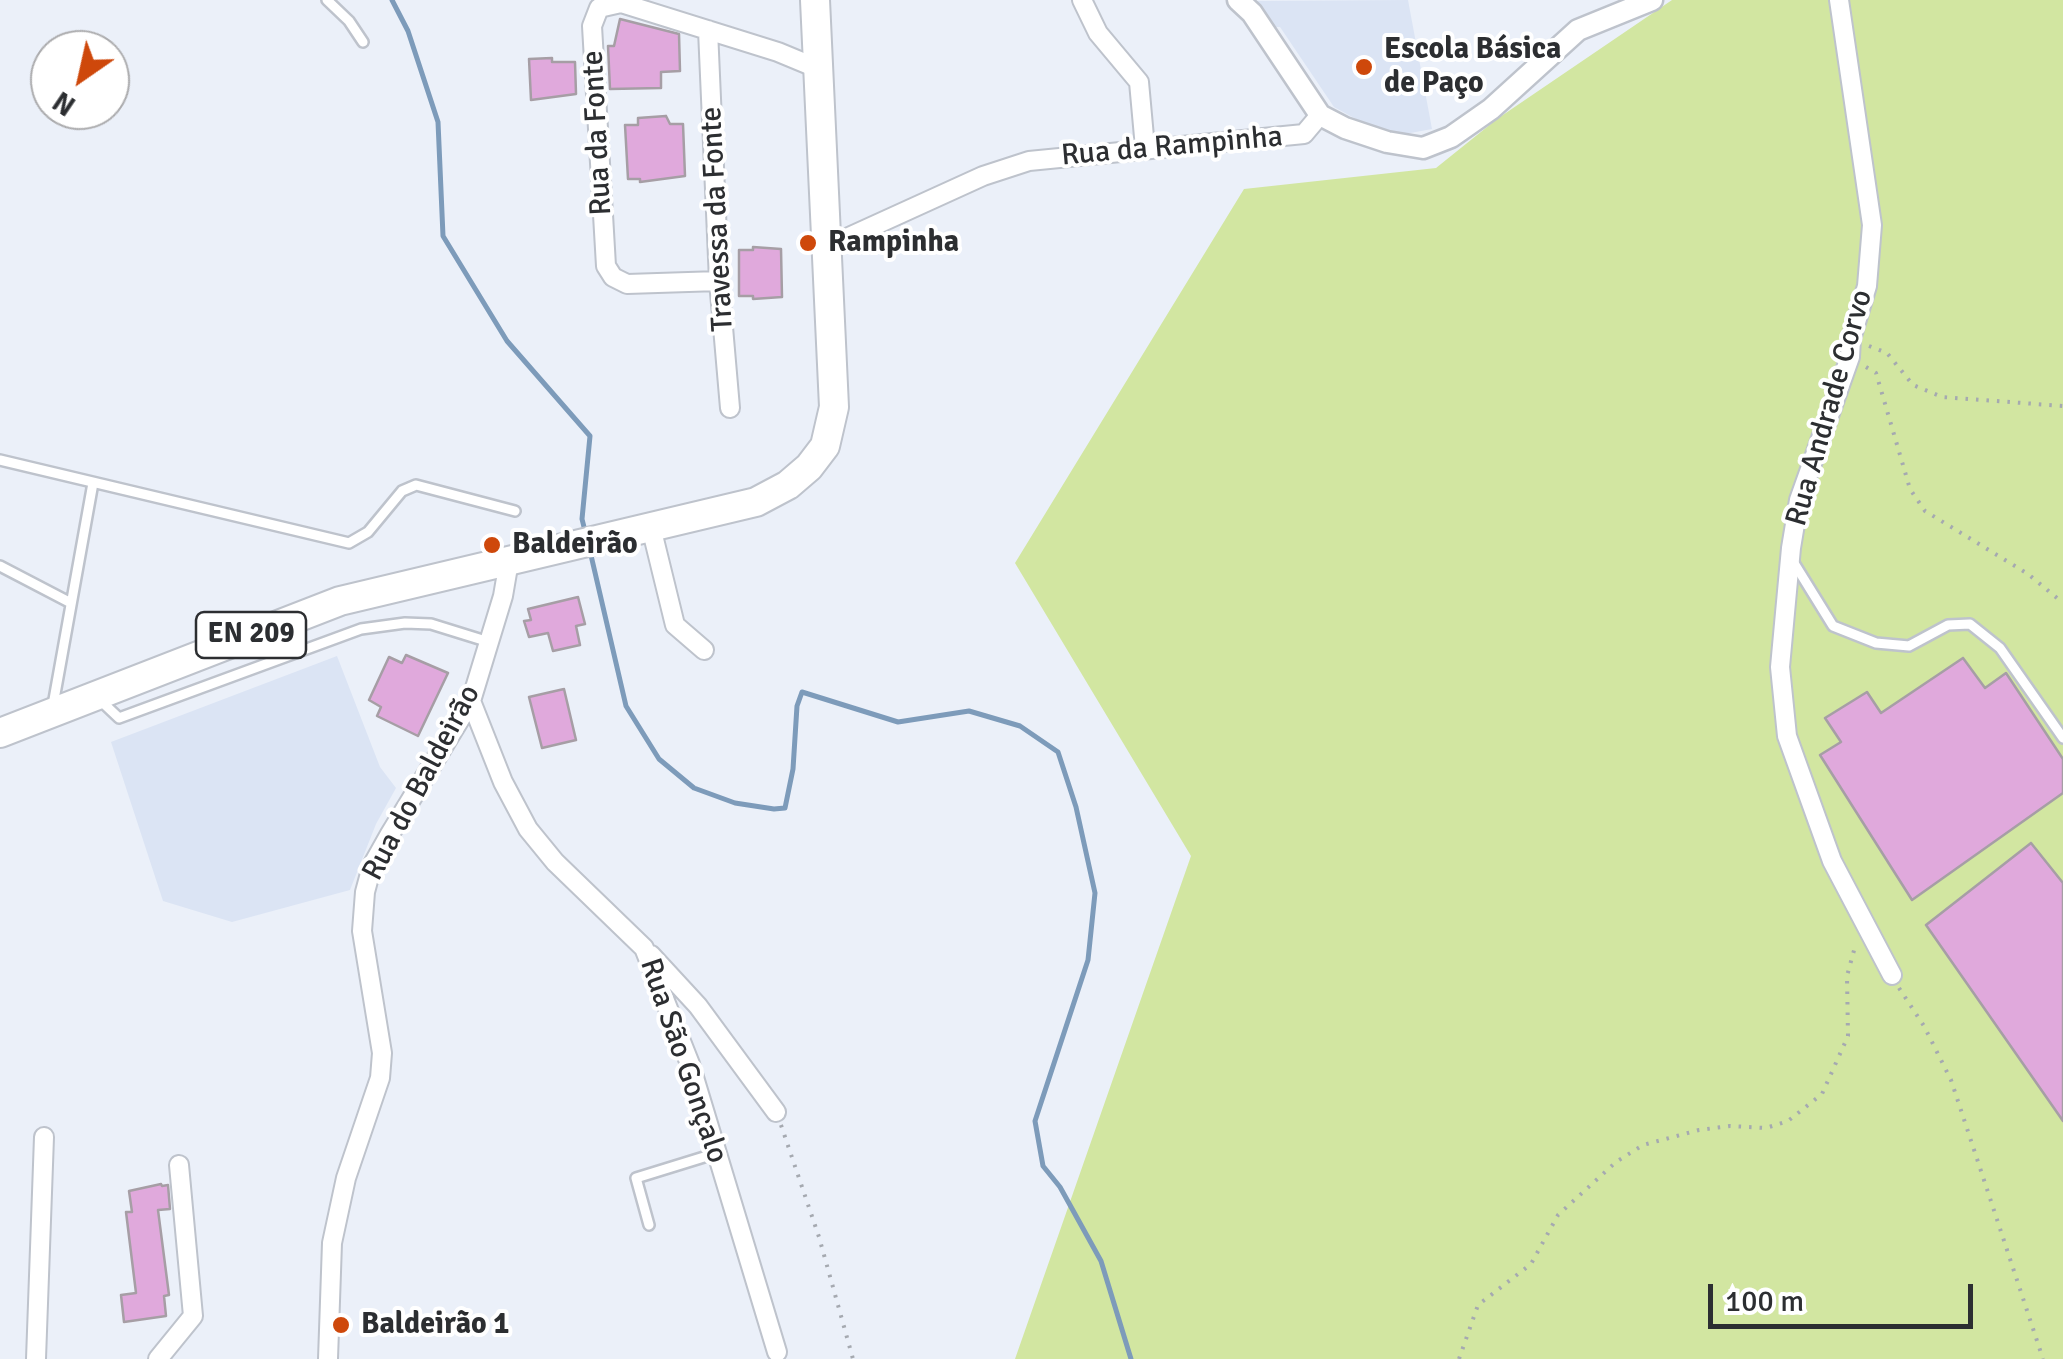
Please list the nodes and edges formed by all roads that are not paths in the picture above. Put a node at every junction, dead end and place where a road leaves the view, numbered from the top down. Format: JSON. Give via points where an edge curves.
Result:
{"nodes":[{"id":1,"x":327,"y":0,"type":"edge"},
{"id":2,"x":815,"y":0,"type":"edge"},
{"id":3,"x":1082,"y":0,"type":"edge"},
{"id":4,"x":1238,"y":0,"type":"edge"},
{"id":5,"x":1652,"y":0,"type":"edge"},
{"id":6,"x":1838,"y":0,"type":"edge"},
{"id":7,"x":708,"y":30,"type":"junction"},
{"id":8,"x":817,"y":38,"type":"junction"},
{"id":9,"x":363,"y":42,"type":"dead end"},
{"id":10,"x":778,"y":52,"type":"junction"},
{"id":11,"x":819,"y":69,"type":"junction"},
{"id":12,"x":1320,"y":115,"type":"junction"},
{"id":13,"x":1145,"y":148,"type":"junction"},
{"id":14,"x":828,"y":247,"type":"junction"},
{"id":15,"x":719,"y":281,"type":"junction"},
{"id":16,"x":730,"y":408,"type":"dead end"},
{"id":17,"x":0,"y":460,"type":"edge"},
{"id":18,"x":93,"y":483,"type":"junction"},
{"id":19,"x":515,"y":511,"type":"dead end"},
{"id":20,"x":650,"y":527,"type":"junction"},
{"id":21,"x":1790,"y":557,"type":"junction"},
{"id":22,"x":509,"y":562,"type":"junction"},
{"id":23,"x":0,"y":566,"type":"edge"},
{"id":24,"x":72,"y":603,"type":"junction"},
{"id":25,"x":489,"y":642,"type":"junction"},
{"id":26,"x":704,"y":650,"type":"dead end"},
{"id":27,"x":96,"y":696,"type":"junction"},
{"id":28,"x":471,"y":702,"type":"junction"},
{"id":29,"x":52,"y":712,"type":"junction"},
{"id":30,"x":0,"y":733,"type":"edge"},
{"id":31,"x":2063,"y":738,"type":"edge"},
{"id":32,"x":644,"y":948,"type":"junction"},
{"id":33,"x":1892,"y":976,"type":"road end"},
{"id":34,"x":776,"y":1112,"type":"road end"},
{"id":35,"x":44,"y":1137,"type":"dead end"},
{"id":36,"x":717,"y":1153,"type":"junction"},
{"id":37,"x":180,"y":1165,"type":"dead end"},
{"id":38,"x":649,"y":1225,"type":"dead end"},
{"id":39,"x":777,"y":1352,"type":"dead end"},
{"id":40,"x":36,"y":1359,"type":"edge"},
{"id":41,"x":158,"y":1359,"type":"edge"},
{"id":42,"x":328,"y":1359,"type":"edge"}],
"edges":[{"from":1,"to":9,"type":"lane"},
{"from":2,"to":8,"type":"main road","number":"EN 209"},
{"from":3,"to":13,"type":"street","via":[[1098,33],[1140,82]]},
{"from":4,"to":12,"type":"street"},
{"from":5,"to":12,"type":"street","name":"Rua da Rampinha","via":[[1578,30],[1491,109],[1422,148],[1387,142]]},
{"from":6,"to":21,"type":"street","name":"Rua Andrade Corvo","via":[[1872,225],[1867,286],[1799,500]]},
{"from":7,"to":10,"type":"street","name":"Rua da Fonte"},
{"from":7,"to":15,"type":"street","name":"Travessa da Fonte"},
{"from":7,"to":15,"type":"street","name":"Rua da Fonte","via":[[621,3],[600,8],[592,26],[606,266],[627,284]]},
{"from":8,"to":10,"type":"street"},
{"from":8,"to":11,"type":"main road","number":"EN 209"},
{"from":10,"to":11,"type":"street","name":"Rua da Fonte"},
{"from":11,"to":14,"type":"main road","number":"EN 209"},
{"from":12,"to":13,"type":"street","name":"Rua da Rampinha","via":[[1304,134]]},
{"from":13,"to":14,"type":"street","name":"Rua da Rampinha","via":[[1029,161]]},
{"from":14,"to":20,"type":"main road","number":"EN 209","via":[[834,407],[824,446],[788,485],[756,502]]},
{"from":15,"to":16,"type":"street","name":"Travessa da Fonte"},
{"from":17,"to":18,"type":"lane"},
{"from":18,"to":19,"type":"lane","via":[[349,544],[416,485]]},
{"from":18,"to":24,"type":"lane"},
{"from":20,"to":22,"type":"main road","number":"EN 209"},
{"from":20,"to":26,"type":"street","via":[[675,625]]},
{"from":21,"to":31,"type":"lane","via":[[1834,626],[1876,643],[1908,646],[1948,626],[1970,624],[2000,648]]},
{"from":21,"to":33,"type":"street","name":"Rua Andrade Corvo","via":[[1780,667],[1787,736],[1832,861]]},
{"from":22,"to":25,"type":"street","name":"Rua do Baldeirão"},
{"from":22,"to":27,"type":"main road","number":"EN 209","via":[[340,600]]},
{"from":23,"to":24,"type":"lane"},
{"from":24,"to":29,"type":"lane"},
{"from":25,"to":27,"type":"lane","via":[[405,622],[361,630],[119,718]]},
{"from":25,"to":28,"type":"street","name":"Rua do Baldeirão"},
{"from":27,"to":29,"type":"main road","number":"EN 209"},
{"from":28,"to":32,"type":"street","name":"Rua São Gonçalo","via":[[528,829]]},
{"from":28,"to":42,"type":"street","name":"Rua do Baldeirão","via":[[372,866],[365,892],[362,931],[382,1053],[332,1243]]},
{"from":29,"to":30,"type":"main road","number":"EN 209"},
{"from":32,"to":34,"type":"street","via":[[698,1006]]},
{"from":32,"to":36,"type":"street","name":"Rua São Gonçalo"},
{"from":35,"to":40,"type":"street"},
{"from":36,"to":38,"type":"lane","via":[[636,1178]]},
{"from":36,"to":39,"type":"street","name":"Rua São Gonçalo"},
{"from":37,"to":41,"type":"street","via":[[193,1316]]}]}
